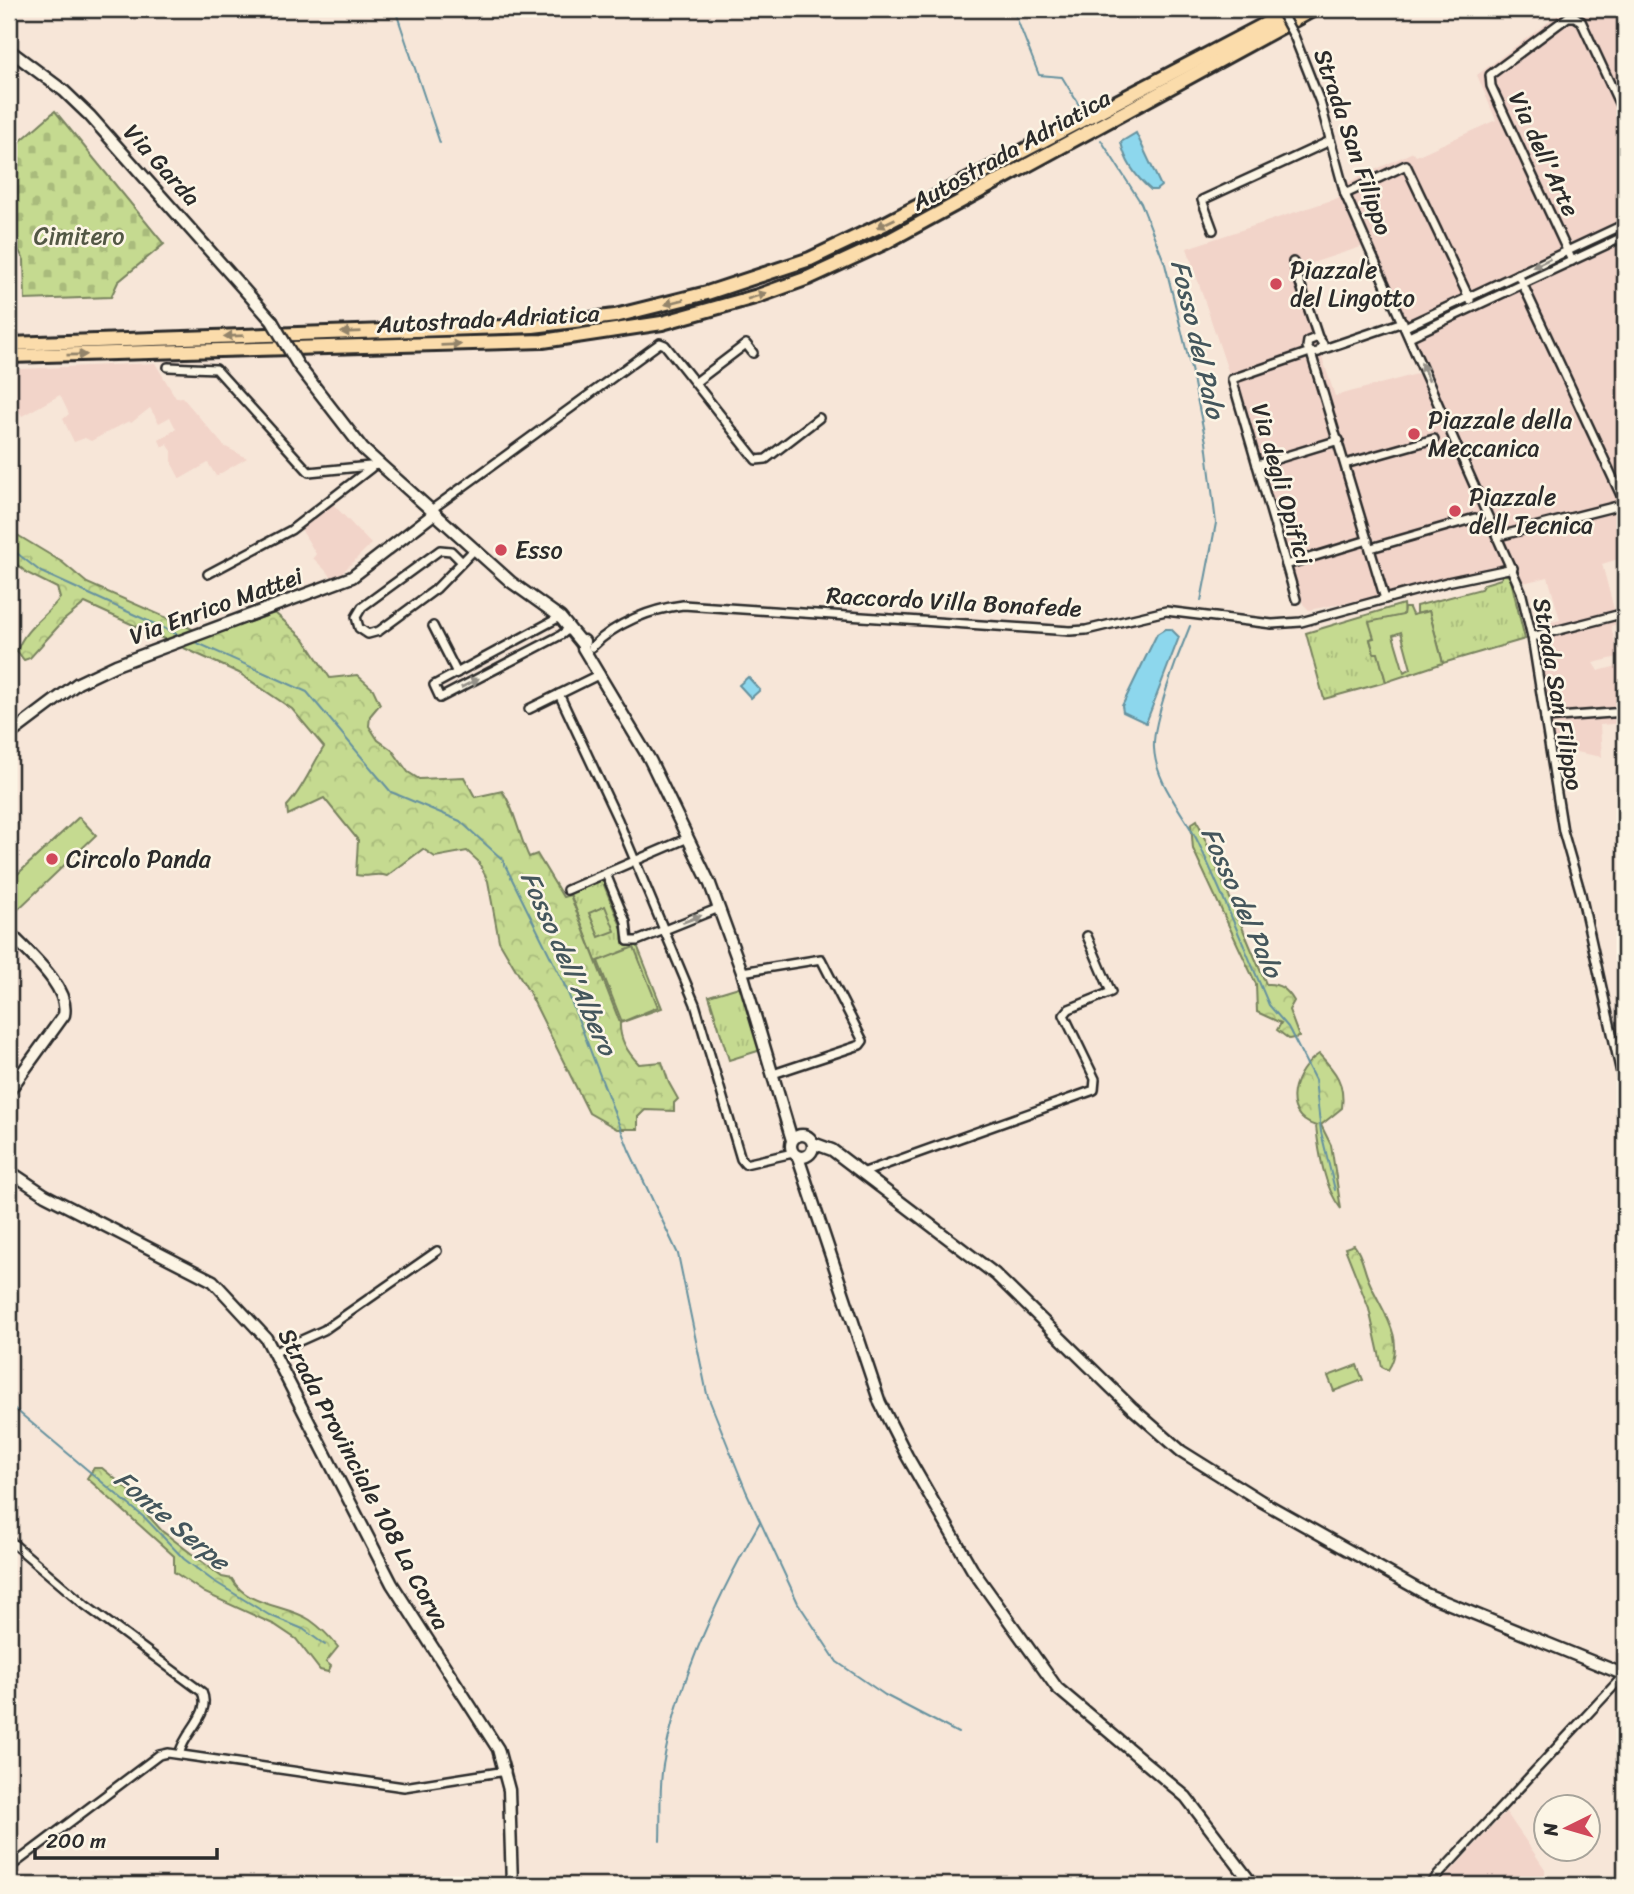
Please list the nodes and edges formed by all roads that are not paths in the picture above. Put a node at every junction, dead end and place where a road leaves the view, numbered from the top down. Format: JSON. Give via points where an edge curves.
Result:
{"nodes":[{"id":1,"x":1279,"y":9,"type":"edge"},
{"id":2,"x":1294,"y":9,"type":"edge"},
{"id":3,"x":1314,"y":9,"type":"edge"},
{"id":4,"x":9,"y":50,"type":"edge"},
{"id":5,"x":1625,"y":116,"type":"edge"},
{"id":6,"x":1330,"y":141,"type":"junction"},
{"id":7,"x":1345,"y":194,"type":"junction"},
{"id":8,"x":1621,"y":225,"type":"edge"},
{"id":9,"x":1213,"y":230,"type":"dead end"},
{"id":10,"x":1624,"y":239,"type":"edge"},
{"id":11,"x":1568,"y":251,"type":"junction"},
{"id":12,"x":1572,"y":261,"type":"junction"},
{"id":13,"x":1293,"y":262,"type":"dead end"},
{"id":14,"x":1518,"y":274,"type":"junction"},
{"id":15,"x":1523,"y":284,"type":"junction"},
{"id":16,"x":1469,"y":297,"type":"junction"},
{"id":17,"x":1474,"y":307,"type":"junction"},
{"id":18,"x":1404,"y":324,"type":"junction"},
{"id":19,"x":1317,"y":337,"type":"junction"},
{"id":20,"x":1409,"y":337,"type":"junction"},
{"id":21,"x":1349,"y":342,"type":"junction"},
{"id":22,"x":9,"y":344,"type":"edge"},
{"id":23,"x":1313,"y":352,"type":"junction"},
{"id":24,"x":753,"y":353,"type":"dead end"},
{"id":25,"x":9,"y":356,"type":"edge"},
{"id":26,"x":168,"y":367,"type":"dead end"},
{"id":27,"x":696,"y":382,"type":"junction"},
{"id":28,"x":818,"y":418,"type":"dead end"},
{"id":29,"x":1434,"y":439,"type":"dead end"},
{"id":30,"x":1339,"y":440,"type":"junction"},
{"id":31,"x":1345,"y":464,"type":"junction"},
{"id":32,"x":1257,"y":465,"type":"junction"},
{"id":33,"x":376,"y":466,"type":"junction"},
{"id":34,"x":1625,"y":504,"type":"edge"},
{"id":35,"x":433,"y":511,"type":"junction"},
{"id":36,"x":1475,"y":518,"type":"dead end"},
{"id":37,"x":1499,"y":536,"type":"junction"},
{"id":38,"x":1369,"y":544,"type":"junction"},
{"id":39,"x":474,"y":550,"type":"junction"},
{"id":40,"x":462,"y":562,"type":"junction"},
{"id":41,"x":1286,"y":565,"type":"junction"},
{"id":42,"x":1513,"y":568,"type":"junction"},
{"id":43,"x":208,"y":574,"type":"dead end"},
{"id":44,"x":1296,"y":598,"type":"dead end"},
{"id":45,"x":1385,"y":599,"type":"junction"},
{"id":46,"x":1625,"y":613,"type":"edge"},
{"id":47,"x":560,"y":617,"type":"junction"},
{"id":48,"x":433,"y":626,"type":"dead end"},
{"id":49,"x":570,"y":628,"type":"junction"},
{"id":50,"x":1532,"y":637,"type":"junction"},
{"id":51,"x":586,"y":645,"type":"junction"},
{"id":52,"x":497,"y":652,"type":"junction"},
{"id":53,"x":503,"y":665,"type":"junction"},
{"id":54,"x":457,"y":673,"type":"junction"},
{"id":55,"x":600,"y":674,"type":"junction"},
{"id":56,"x":559,"y":694,"type":"junction"},
{"id":57,"x":529,"y":709,"type":"dead end"},
{"id":58,"x":1625,"y":712,"type":"edge"},
{"id":59,"x":1545,"y":718,"type":"junction"},
{"id":60,"x":9,"y":735,"type":"edge"},
{"id":61,"x":688,"y":838,"type":"junction"},
{"id":62,"x":636,"y":862,"type":"junction"},
{"id":63,"x":606,"y":874,"type":"junction"},
{"id":64,"x":567,"y":890,"type":"dead end"},
{"id":65,"x":719,"y":908,"type":"junction"},
{"id":66,"x":664,"y":929,"type":"junction"},
{"id":67,"x":9,"y":932,"type":"edge"},
{"id":68,"x":1087,"y":936,"type":"dead end"},
{"id":69,"x":18,"y":942,"type":"junction"},
{"id":70,"x":9,"y":953,"type":"edge"},
{"id":71,"x":742,"y":972,"type":"junction"},
{"id":72,"x":773,"y":1074,"type":"junction"},
{"id":73,"x":9,"y":1091,"type":"edge"},
{"id":74,"x":1625,"y":1091,"type":"edge"},
{"id":75,"x":786,"y":1114,"type":"junction"},
{"id":76,"x":801,"y":1150,"type":"junction"},
{"id":77,"x":9,"y":1171,"type":"edge"},
{"id":78,"x":862,"y":1173,"type":"junction"},
{"id":79,"x":437,"y":1251,"type":"dead end"},
{"id":80,"x":275,"y":1352,"type":"junction"},
{"id":81,"x":9,"y":1540,"type":"edge"},
{"id":82,"x":1625,"y":1675,"type":"edge"},
{"id":83,"x":180,"y":1752,"type":"junction"},
{"id":84,"x":506,"y":1770,"type":"junction"},
{"id":85,"x":9,"y":1868,"type":"edge"},
{"id":86,"x":512,"y":1885,"type":"edge"},
{"id":87,"x":1253,"y":1885,"type":"edge"},
{"id":88,"x":1429,"y":1885,"type":"edge"}],
"edges":[{"from":1,"to":6,"type":"street","name":"Strada San Filippo","bridge":true,"via":[[1320,102]]},
{"from":2,"to":22,"type":"highway","name":"Autostrada Adriatica","one_way":true,"via":[[886,223],[810,259],[707,293],[615,316],[533,326]]},
{"from":25,"to":3,"type":"highway","name":"Autostrada Adriatica","one_way":true,"via":[[543,341],[614,332],[708,311],[808,278],[886,242]]},
{"from":4,"to":33,"type":"street","name":"Via Garda","bridge":true,"via":[[90,116],[272,321],[298,365]]},
{"from":5,"to":11,"type":"street","name":"Via dell'Arte","via":[[1581,21],[1575,17],[1568,17],[1492,71],[1490,80]]},
{"from":6,"to":7,"type":"street","name":"Strada San Filippo"},
{"from":6,"to":9,"type":"street","via":[[1202,200]]},
{"from":7,"to":16,"type":"street","via":[[1406,165]]},
{"from":7,"to":18,"type":"street","name":"Strada San Filippo"},
{"from":8,"to":10,"type":"street"},
{"from":8,"to":11,"type":"street"},
{"from":10,"to":12,"type":"street"},
{"from":11,"to":12,"type":"street","name":"Via dell'Arte"},
{"from":11,"to":14,"type":"street","one_way":true},
{"from":12,"to":15,"type":"street"},
{"from":13,"to":19,"type":"street"},
{"from":14,"to":15,"type":"street"},
{"from":14,"to":16,"type":"street"},
{"from":15,"to":17,"type":"street"},
{"from":15,"to":34,"type":"street"},
{"from":16,"to":17,"type":"street"},
{"from":16,"to":18,"type":"street"},
{"from":17,"to":20,"type":"street"},
{"from":18,"to":20,"type":"street","name":"Strada San Filippo"},
{"from":18,"to":21,"type":"street"},
{"from":19,"to":21,"type":"street"},
{"from":19,"to":23,"type":"street"},
{"from":19,"to":23,"type":"street"},
{"from":37,"to":20,"type":"street","name":"Strada San Filippo","one_way":true},
{"from":21,"to":23,"type":"street"},
{"from":23,"to":30,"type":"street"},
{"from":23,"to":32,"type":"street","name":"Via degli Opifici","via":[[1232,379]]},
{"from":24,"to":27,"type":"street","via":[[746,344]]},
{"from":26,"to":33,"type":"street","via":[[216,369],[309,472]]},
{"from":27,"to":28,"type":"street","via":[[760,461]]},
{"from":27,"to":35,"type":"street","via":[[665,345],[658,344]]},
{"from":29,"to":31,"type":"street"},
{"from":30,"to":31,"type":"street"},
{"from":30,"to":32,"type":"street"},
{"from":31,"to":38,"type":"street"},
{"from":32,"to":41,"type":"street","name":"Via degli Opifici"},
{"from":33,"to":35,"type":"street","name":"Via Garda"},
{"from":33,"to":43,"type":"street","via":[[291,530]]},
{"from":34,"to":37,"type":"street"},
{"from":35,"to":39,"type":"street","name":"Via Garda"},
{"from":35,"to":60,"type":"street","name":"Via Enrico Mattei","via":[[352,577],[116,664],[78,683]]},
{"from":36,"to":38,"type":"street"},
{"from":37,"to":42,"type":"street","name":"Strada San Filippo"},
{"from":38,"to":41,"type":"street"},
{"from":38,"to":45,"type":"street"},
{"from":39,"to":40,"type":"street"},
{"from":39,"to":47,"type":"street","name":"Via Garda"},
{"from":40,"to":40,"type":"street","via":[[436,589],[379,631],[368,634],[359,628],[356,617],[362,607],[440,550],[451,551]]},
{"from":41,"to":44,"type":"street","name":"Via degli Opifici"},
{"from":42,"to":45,"type":"street","name":"Raccordo Villa Bonafede"},
{"from":42,"to":50,"type":"street","name":"Strada San Filippo"},
{"from":45,"to":51,"type":"street","name":"Raccordo Villa Bonafede","via":[[1301,622],[1272,624],[1166,611],[1071,631],[684,605],[656,609]]},
{"from":46,"to":50,"type":"street"},
{"from":47,"to":49,"type":"street","name":"Via Garda"},
{"from":47,"to":52,"type":"street"},
{"from":48,"to":54,"type":"street"},
{"from":49,"to":51,"type":"street","name":"Via Garda"},
{"from":49,"to":53,"type":"street"},
{"from":50,"to":59,"type":"street","name":"Strada San Filippo"},
{"from":51,"to":55,"type":"street","name":"Via Garda"},
{"from":52,"to":53,"type":"street"},
{"from":52,"to":54,"type":"street"},
{"from":54,"to":53,"type":"street","one_way":true,"via":[[434,685],[440,698]]},
{"from":55,"to":56,"type":"street"},
{"from":55,"to":61,"type":"street","name":"Via Garda"},
{"from":56,"to":57,"type":"street"},
{"from":56,"to":62,"type":"street"},
{"from":58,"to":59,"type":"street"},
{"from":59,"to":74,"type":"street","name":"Strada San Filippo","via":[[1563,831]]},
{"from":61,"to":62,"type":"street"},
{"from":61,"to":65,"type":"street","name":"Via Garda"},
{"from":62,"to":63,"type":"street"},
{"from":62,"to":66,"type":"street"},
{"from":63,"to":64,"type":"street"},
{"from":63,"to":66,"type":"street","via":[[626,922],[628,941]]},
{"from":66,"to":65,"type":"street","one_way":true},
{"from":65,"to":71,"type":"street","name":"Via Garda"},
{"from":66,"to":76,"type":"street","via":[[695,1004],[743,1162],[752,1164]]},
{"from":67,"to":69,"type":"street"},
{"from":68,"to":78,"type":"street","via":[[1111,992],[1064,1015],[1095,1079],[1094,1090]]},
{"from":69,"to":70,"type":"street"},
{"from":69,"to":73,"type":"street","via":[[61,990],[65,1003],[64,1015]]},
{"from":71,"to":72,"type":"street","name":"Via Garda"},
{"from":71,"to":72,"type":"street","via":[[821,959],[863,1041]]},
{"from":72,"to":75,"type":"street","name":"Via Garda"},
{"from":75,"to":76,"type":"street","name":"Via Garda"},
{"from":75,"to":76,"type":"street","via":[[804,1135]]},
{"from":76,"to":78,"type":"street","via":[[832,1150]]},
{"from":76,"to":87,"type":"street","name":"Via Garda","via":[[802,1169],[880,1403],[972,1569],[1057,1688],[1186,1797]]},
{"from":77,"to":80,"type":"street","name":"Strada Provinciale 108 La Corva","via":[[45,1195],[213,1281],[254,1322]]},
{"from":78,"to":82,"type":"street","via":[[995,1274],[1148,1423],[1212,1471],[1428,1595]]},
{"from":79,"to":80,"type":"street","via":[[324,1329]]},
{"from":80,"to":84,"type":"street","name":"Strada Provinciale 108 La Corva","via":[[392,1584],[490,1735]]},
{"from":81,"to":83,"type":"street","via":[[85,1605],[202,1692],[202,1714],[189,1729]]},
{"from":82,"to":88,"type":"street"},
{"from":83,"to":84,"type":"street","via":[[404,1787]]},
{"from":83,"to":85,"type":"street","via":[[159,1755]]},
{"from":84,"to":86,"type":"street","name":"Strada Provinciale 108 La Corva"}]}
